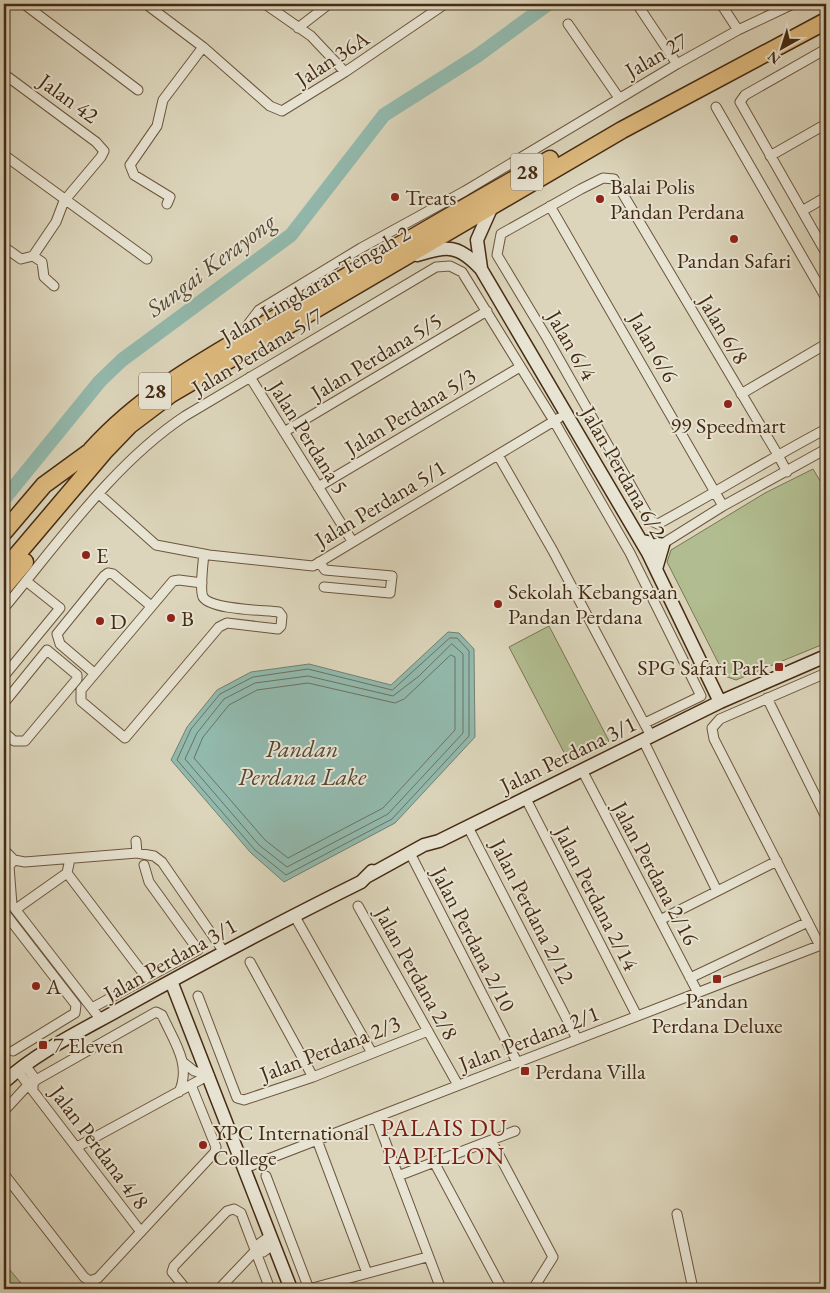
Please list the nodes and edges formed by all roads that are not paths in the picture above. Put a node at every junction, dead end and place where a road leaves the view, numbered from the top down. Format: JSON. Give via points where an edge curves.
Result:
{"nodes":[{"id":1,"x":7,"y":4,"type":"edge"},
{"id":2,"x":24,"y":4,"type":"edge"},
{"id":3,"x":146,"y":4,"type":"edge"},
{"id":4,"x":265,"y":4,"type":"edge"},
{"id":5,"x":329,"y":4,"type":"edge"},
{"id":6,"x":445,"y":4,"type":"edge"},
{"id":7,"x":637,"y":4,"type":"edge"},
{"id":8,"x":721,"y":4,"type":"edge"},
{"id":9,"x":793,"y":4,"type":"edge"},
{"id":10,"x":4,"y":8,"type":"edge"},
{"id":11,"x":826,"y":8,"type":"edge"},
{"id":12,"x":826,"y":21,"type":"edge"},
{"id":13,"x":568,"y":24,"type":"dead end"},
{"id":14,"x":298,"y":28,"type":"junction"},
{"id":15,"x":738,"y":30,"type":"junction"},
{"id":16,"x":203,"y":47,"type":"junction"},
{"id":17,"x":826,"y":49,"type":"edge"},
{"id":18,"x":677,"y":64,"type":"junction"},
{"id":19,"x":346,"y":72,"type":"junction"},
{"id":20,"x":4,"y":74,"type":"edge"},
{"id":21,"x":138,"y":90,"type":"dead end"},
{"id":22,"x":618,"y":98,"type":"junction"},
{"id":23,"x":716,"y":107,"type":"dead end"},
{"id":24,"x":826,"y":124,"type":"edge"},
{"id":25,"x":4,"y":155,"type":"edge"},
{"id":26,"x":770,"y":156,"type":"junction"},
{"id":27,"x":614,"y":179,"type":"joint"},
{"id":28,"x":826,"y":198,"type":"edge"},
{"id":29,"x":64,"y":201,"type":"junction"},
{"id":30,"x":167,"y":204,"type":"dead end"},
{"id":31,"x":493,"y":204,"type":"junction"},
{"id":32,"x":550,"y":206,"type":"junction"},
{"id":33,"x":802,"y":212,"type":"junction"},
{"id":34,"x":397,"y":227,"type":"junction"},
{"id":35,"x":429,"y":227,"type":"junction"},
{"id":36,"x":4,"y":247,"type":"edge"},
{"id":37,"x":826,"y":253,"type":"edge"},
{"id":38,"x":29,"y":258,"type":"junction"},
{"id":39,"x":147,"y":259,"type":"dead end"},
{"id":40,"x":399,"y":261,"type":"junction"},
{"id":41,"x":482,"y":269,"type":"junction"},
{"id":42,"x":54,"y":286,"type":"dead end"},
{"id":43,"x":826,"y":298,"type":"edge"},
{"id":44,"x":487,"y":312,"type":"junction"},
{"id":45,"x":233,"y":344,"type":"junction"},
{"id":46,"x":826,"y":344,"type":"edge"},
{"id":47,"x":520,"y":367,"type":"junction"},
{"id":48,"x":250,"y":377,"type":"junction"},
{"id":49,"x":741,"y":394,"type":"junction"},
{"id":50,"x":567,"y":414,"type":"junction"},
{"id":51,"x":554,"y":421,"type":"junction"},
{"id":52,"x":826,"y":429,"type":"edge"},
{"id":53,"x":284,"y":432,"type":"junction"},
{"id":54,"x":826,"y":449,"type":"edge"},
{"id":55,"x":88,"y":453,"type":"junction"},
{"id":56,"x":498,"y":455,"type":"junction"},
{"id":57,"x":778,"y":455,"type":"junction"},
{"id":58,"x":787,"y":472,"type":"junction"},
{"id":59,"x":318,"y":487,"type":"junction"},
{"id":60,"x":715,"y":492,"type":"junction"},
{"id":61,"x":99,"y":494,"type":"junction"},
{"id":62,"x":723,"y":506,"type":"junction"},
{"id":63,"x":50,"y":515,"type":"junction"},
{"id":64,"x":4,"y":532,"type":"edge"},
{"id":65,"x":641,"y":541,"type":"junction"},
{"id":66,"x":352,"y":542,"type":"junction"},
{"id":67,"x":663,"y":545,"type":"junction"},
{"id":68,"x":4,"y":553,"type":"edge"},
{"id":69,"x":648,"y":553,"type":"junction"},
{"id":70,"x":207,"y":555,"type":"junction"},
{"id":71,"x":324,"y":560,"type":"junction"},
{"id":72,"x":656,"y":569,"type":"junction"},
{"id":73,"x":4,"y":570,"type":"edge"},
{"id":74,"x":203,"y":579,"type":"junction"},
{"id":75,"x":26,"y":581,"type":"junction"},
{"id":76,"x":324,"y":586,"type":"dead end"},
{"id":77,"x":4,"y":587,"type":"edge"},
{"id":78,"x":151,"y":606,"type":"junction"},
{"id":79,"x":4,"y":608,"type":"edge"},
{"id":80,"x":825,"y":660,"type":"edge"},
{"id":81,"x":94,"y":673,"type":"junction"},
{"id":82,"x":826,"y":673,"type":"edge"},
{"id":83,"x":4,"y":676,"type":"edge"},
{"id":84,"x":767,"y":698,"type":"junction"},
{"id":85,"x":720,"y":702,"type":"junction"},
{"id":86,"x":4,"y":703,"type":"edge"},
{"id":87,"x":645,"y":724,"type":"junction"},
{"id":88,"x":4,"y":732,"type":"edge"},
{"id":89,"x":647,"y":738,"type":"junction"},
{"id":90,"x":582,"y":770,"type":"junction"},
{"id":91,"x":525,"y":798,"type":"junction"},
{"id":92,"x":826,"y":817,"type":"edge"},
{"id":93,"x":468,"y":827,"type":"junction"},
{"id":94,"x":136,"y":841,"type":"dead end"},
{"id":95,"x":430,"y":844,"type":"junction"},
{"id":96,"x":4,"y":850,"type":"edge"},
{"id":97,"x":137,"y":853,"type":"junction"},
{"id":98,"x":70,"y":859,"type":"junction"},
{"id":99,"x":412,"y":859,"type":"junction"},
{"id":100,"x":14,"y":860,"type":"junction"},
{"id":101,"x":776,"y":861,"type":"junction"},
{"id":102,"x":144,"y":865,"type":"dead end"},
{"id":103,"x":67,"y":873,"type":"junction"},
{"id":104,"x":363,"y":880,"type":"junction"},
{"id":105,"x":717,"y":891,"type":"junction"},
{"id":106,"x":358,"y":906,"type":"dead end"},
{"id":107,"x":14,"y":907,"type":"junction"},
{"id":108,"x":4,"y":912,"type":"edge"},
{"id":109,"x":294,"y":916,"type":"junction"},
{"id":110,"x":660,"y":920,"type":"junction"},
{"id":111,"x":808,"y":922,"type":"junction"},
{"id":112,"x":823,"y":945,"type":"edge"},
{"id":113,"x":224,"y":952,"type":"junction"},
{"id":114,"x":250,"y":962,"type":"dead end"},
{"id":115,"x":146,"y":977,"type":"junction"},
{"id":116,"x":690,"y":978,"type":"junction"},
{"id":117,"x":171,"y":981,"type":"junction"},
{"id":118,"x":698,"y":993,"type":"junction"},
{"id":119,"x":198,"y":996,"type":"dead end"},
{"id":120,"x":92,"y":1008,"type":"junction"},
{"id":121,"x":637,"y":1016,"type":"junction"},
{"id":122,"x":101,"y":1020,"type":"junction"},
{"id":123,"x":428,"y":1031,"type":"junction"},
{"id":124,"x":577,"y":1039,"type":"junction"},
{"id":125,"x":13,"y":1051,"type":"dead end"},
{"id":126,"x":372,"y":1053,"type":"junction"},
{"id":127,"x":517,"y":1062,"type":"junction"},
{"id":128,"x":184,"y":1063,"type":"junction"},
{"id":129,"x":21,"y":1067,"type":"junction"},
{"id":130,"x":209,"y":1076,"type":"junction"},
{"id":131,"x":313,"y":1077,"type":"junction"},
{"id":132,"x":4,"y":1082,"type":"edge"},
{"id":133,"x":33,"y":1085,"type":"junction"},
{"id":134,"x":191,"y":1085,"type":"junction"},
{"id":135,"x":458,"y":1085,"type":"junction"},
{"id":136,"x":179,"y":1092,"type":"junction"},
{"id":137,"x":4,"y":1110,"type":"edge"},
{"id":138,"x":376,"y":1117,"type":"junction"},
{"id":139,"x":515,"y":1131,"type":"dead end"},
{"id":140,"x":317,"y":1140,"type":"junction"},
{"id":141,"x":491,"y":1140,"type":"junction"},
{"id":142,"x":77,"y":1148,"type":"junction"},
{"id":143,"x":434,"y":1162,"type":"junction"},
{"id":144,"x":245,"y":1168,"type":"junction"},
{"id":145,"x":4,"y":1174,"type":"edge"},
{"id":146,"x":266,"y":1176,"type":"dead end"},
{"id":147,"x":398,"y":1176,"type":"junction"},
{"id":148,"x":677,"y":1214,"type":"dead end"},
{"id":149,"x":141,"y":1232,"type":"junction"},
{"id":150,"x":272,"y":1240,"type":"junction"},
{"id":151,"x":256,"y":1250,"type":"junction"},
{"id":152,"x":427,"y":1257,"type":"junction"},
{"id":153,"x":366,"y":1273,"type":"junction"},
{"id":154,"x":224,"y":1287,"type":"edge"},
{"id":155,"x":186,"y":1289,"type":"edge"},
{"id":156,"x":270,"y":1289,"type":"edge"},
{"id":157,"x":291,"y":1289,"type":"edge"},
{"id":158,"x":309,"y":1289,"type":"edge"},
{"id":159,"x":441,"y":1289,"type":"edge"},
{"id":160,"x":502,"y":1289,"type":"edge"},
{"id":161,"x":534,"y":1289,"type":"edge"},
{"id":162,"x":693,"y":1289,"type":"edge"}],
"edges":[{"from":1,"to":10,"type":"street"},
{"from":2,"to":21,"type":"street"},
{"from":3,"to":16,"type":"street"},
{"from":4,"to":14,"type":"street"},
{"from":5,"to":14,"type":"street"},
{"from":6,"to":19,"type":"street","name":"Jalan 36A"},
{"from":7,"to":18,"type":"street"},
{"from":8,"to":15,"type":"street"},
{"from":9,"to":15,"type":"street","name":"Jalan 27"},
{"from":11,"to":35,"type":"highway","name":"Jalan Lingkaran Tengah 2","number":"28","via":[[617,120]]},
{"from":12,"to":31,"type":"highway","name":"Jalan Lingkaran Tengah 2","number":"28","via":[[622,130]]},
{"from":13,"to":22,"type":"street"},
{"from":14,"to":19,"type":"street"},
{"from":15,"to":18,"type":"street","name":"Jalan 27"},
{"from":16,"to":19,"type":"street","name":"Jalan 36A","via":[[278,110],[288,108]]},
{"from":16,"to":30,"type":"street","via":[[162,100],[157,126],[130,165],[134,175],[170,197]]},
{"from":17,"to":26,"type":"street","via":[[745,95],[742,100],[741,104]]},
{"from":18,"to":22,"type":"street","name":"Jalan 27"},
{"from":20,"to":29,"type":"street","name":"Jalan 42","via":[[104,151]]},
{"from":22,"to":34,"type":"street","name":"Jalan 27","via":[[465,191]]},
{"from":23,"to":43,"type":"street"},
{"from":24,"to":26,"type":"street"},
{"from":25,"to":29,"type":"street"},
{"from":26,"to":33,"type":"street"},
{"from":27,"to":32,"type":"street","name":"Jalan 6/4","via":[[603,178]]},
{"from":27,"to":49,"type":"street","name":"Jalan 6/8"},
{"from":28,"to":33,"type":"street"},
{"from":29,"to":38,"type":"street","via":[[56,222]]},
{"from":29,"to":39,"type":"street"},
{"from":31,"to":40,"type":"highway","name":"Jalan Lingkaran Tengah 2","number":"28"},
{"from":31,"to":41,"type":"street","name":"Jalan Perdana 6/2","via":[[478,240]]},
{"from":32,"to":60,"type":"street","name":"Jalan 6/6"},
{"from":32,"to":60,"type":"street","name":"Jalan 6/4","via":[[505,230],[501,234],[497,255],[651,521],[658,524]]},
{"from":33,"to":37,"type":"street"},
{"from":34,"to":35,"type":"street"},
{"from":34,"to":45,"type":"street","name":"Jalan 27","via":[[259,310]]},
{"from":35,"to":45,"type":"highway","name":"Jalan Lingkaran Tengah 2","number":"28"},
{"from":36,"to":38,"type":"street","via":[[21,259]]},
{"from":38,"to":42,"type":"street","via":[[42,262],[44,277]]},
{"from":40,"to":41,"type":"street","name":"Jalan Perdana 6/2","via":[[450,248],[470,256]]},
{"from":40,"to":63,"type":"highway","name":"Jalan Lingkaran Tengah 2","number":"28","via":[[171,394],[130,425]]},
{"from":41,"to":50,"type":"street","name":"Jalan Perdana 6/2"},
{"from":44,"to":47,"type":"street"},
{"from":44,"to":48,"type":"street","name":"Jalan Perdana 5/7","via":[[462,272],[450,266],[436,267]]},
{"from":44,"to":53,"type":"street","name":"Jalan Perdana 5/5"},
{"from":45,"to":55,"type":"highway","name":"Jalan Lingkaran Tengah 2","number":"28","via":[[159,388],[123,416]]},
{"from":46,"to":49,"type":"street"},
{"from":47,"to":51,"type":"street"},
{"from":47,"to":59,"type":"street","name":"Jalan Perdana 5/3"},
{"from":48,"to":53,"type":"street","name":"Jalan Perdana 5"},
{"from":48,"to":61,"type":"street","name":"Jalan Perdana 5/7","via":[[156,436]]},
{"from":49,"to":57,"type":"street","name":"Jalan 6/8"},
{"from":50,"to":51,"type":"street","name":"Jalan Perdana 5/1"},
{"from":50,"to":65,"type":"street","name":"Jalan Perdana 6/2"},
{"from":51,"to":56,"type":"street","name":"Jalan Perdana 5/1"},
{"from":51,"to":87,"type":"street","via":[[630,553],[700,696]]},
{"from":52,"to":57,"type":"street"},
{"from":53,"to":59,"type":"street","name":"Jalan Perdana 5"},
{"from":54,"to":58,"type":"street"},
{"from":55,"to":64,"type":"highway","via":[[44,485]]},
{"from":55,"to":68,"type":"highway","name":"Jalan Lingkaran Tengah 2","number":"28"},
{"from":56,"to":66,"type":"street","name":"Jalan Perdana 5/1"},
{"from":56,"to":87,"type":"street"},
{"from":57,"to":58,"type":"street","name":"Jalan 6/8"},
{"from":57,"to":60,"type":"street"},
{"from":58,"to":62,"type":"street"},
{"from":59,"to":66,"type":"street","name":"Jalan Perdana 5"},
{"from":60,"to":62,"type":"street","name":"Jalan 6/6"},
{"from":61,"to":70,"type":"street","name":"Jalan Perdana 5/1","via":[[156,545]]},
{"from":61,"to":75,"type":"street","name":"Jalan Perdana 5/7"},
{"from":62,"to":67,"type":"street"},
{"from":63,"to":73,"type":"highway","name":"Jalan Lingkaran Tengah 2","number":"28"},
{"from":63,"to":77,"type":"highway","via":[[40,544]]},
{"from":65,"to":67,"type":"street"},
{"from":65,"to":69,"type":"street","name":"Jalan Perdana 6/2"},
{"from":66,"to":71,"type":"street","name":"Jalan Perdana 5/1"},
{"from":67,"to":69,"type":"street"},
{"from":67,"to":72,"type":"street"},
{"from":69,"to":72,"type":"street","name":"Jalan Perdana 6/2"},
{"from":70,"to":71,"type":"street","name":"Jalan Perdana 5/1","via":[[314,566]]},
{"from":70,"to":74,"type":"street","via":[[207,571]]},
{"from":71,"to":76,"type":"street","via":[[325,570],[392,576],[390,593]]},
{"from":72,"to":85,"type":"street","name":"Jalan Perdana 6/2"},
{"from":74,"to":78,"type":"street","via":[[173,581]]},
{"from":74,"to":81,"type":"street","via":[[204,597],[214,604],[279,612],[281,626],[278,629],[222,625],[125,738],[81,701],[80,690]]},
{"from":75,"to":79,"type":"street","name":"Jalan Perdana 5/7"},
{"from":75,"to":83,"type":"street","via":[[60,608]]},
{"from":78,"to":81,"type":"street"},
{"from":78,"to":81,"type":"street","via":[[113,574],[104,576],[57,634],[60,644]]},
{"from":80,"to":85,"type":"street","name":"Jalan Perdana 3/1"},
{"from":82,"to":84,"type":"street"},
{"from":84,"to":92,"type":"street"},
{"from":84,"to":101,"type":"street","via":[[720,719],[712,728],[714,738]]},
{"from":85,"to":89,"type":"street","name":"Jalan Perdana 3/1"},
{"from":86,"to":88,"type":"street","via":[[47,650],[75,671],[77,679],[25,741],[14,741]]},
{"from":87,"to":89,"type":"street"},
{"from":89,"to":90,"type":"street","name":"Jalan Perdana 3/1"},
{"from":89,"to":105,"type":"street"},
{"from":90,"to":91,"type":"street","name":"Jalan Perdana 3/1"},
{"from":90,"to":110,"type":"street","name":"Jalan Perdana 2/16"},
{"from":91,"to":93,"type":"street","name":"Jalan Perdana 3/1"},
{"from":91,"to":121,"type":"street","name":"Jalan Perdana 2/14"},
{"from":93,"to":95,"type":"street","name":"Jalan Perdana 3/1"},
{"from":93,"to":124,"type":"street","name":"Jalan Perdana 2/12"},
{"from":94,"to":97,"type":"street"},
{"from":95,"to":99,"type":"street","name":"Jalan Perdana 3/1","via":[[428,850]]},
{"from":95,"to":104,"type":"street","name":"Jalan Perdana 3/1","via":[[416,845],[375,868]]},
{"from":96,"to":100,"type":"street"},
{"from":97,"to":98,"type":"street"},
{"from":97,"to":113,"type":"street","via":[[154,856],[162,862]]},
{"from":98,"to":100,"type":"street"},
{"from":98,"to":103,"type":"street"},
{"from":99,"to":104,"type":"street","name":"Jalan Perdana 3/1","via":[[368,882]]},
{"from":99,"to":127,"type":"street","name":"Jalan Perdana 2/10"},
{"from":100,"to":107,"type":"street","via":[[9,866]]},
{"from":101,"to":105,"type":"street"},
{"from":101,"to":111,"type":"street"},
{"from":102,"to":115,"type":"street","via":[[149,882],[198,950]]},
{"from":103,"to":107,"type":"street"},
{"from":103,"to":115,"type":"street"},
{"from":104,"to":109,"type":"street","name":"Jalan Perdana 3/1"},
{"from":105,"to":110,"type":"street"},
{"from":106,"to":123,"type":"street","name":"Jalan Perdana 2/8"},
{"from":107,"to":108,"type":"street"},
{"from":107,"to":120,"type":"street"},
{"from":108,"to":125,"type":"street","via":[[77,1009]]},
{"from":109,"to":113,"type":"street","name":"Jalan Perdana 3/1"},
{"from":109,"to":126,"type":"street"},
{"from":110,"to":116,"type":"street","name":"Jalan Perdana 2/16"},
{"from":111,"to":112,"type":"street"},
{"from":111,"to":116,"type":"street"},
{"from":112,"to":118,"type":"street","name":"Jalan Perdana 2/1"},
{"from":113,"to":117,"type":"street","name":"Jalan Perdana 3/1"},
{"from":114,"to":131,"type":"street"},
{"from":115,"to":120,"type":"street"},
{"from":116,"to":118,"type":"street","name":"Jalan Perdana 2/16"},
{"from":117,"to":122,"type":"street","name":"Jalan Perdana 3/1"},
{"from":117,"to":130,"type":"street"},
{"from":118,"to":121,"type":"street","name":"Jalan Perdana 2/1"},
{"from":119,"to":131,"type":"street","name":"Jalan Perdana 2/3","via":[[237,1098],[244,1100]]},
{"from":120,"to":122,"type":"street"},
{"from":121,"to":124,"type":"street","name":"Jalan Perdana 2/1"},
{"from":122,"to":129,"type":"street","name":"Jalan Perdana 3/1"},
{"from":123,"to":126,"type":"street","name":"Jalan Perdana 2/3"},
{"from":123,"to":135,"type":"street","name":"Jalan Perdana 2/8"},
{"from":124,"to":127,"type":"street","name":"Jalan Perdana 2/1"},
{"from":126,"to":131,"type":"street","name":"Jalan Perdana 2/3"},
{"from":127,"to":135,"type":"street","name":"Jalan Perdana 2/1"},
{"from":128,"to":130,"type":"street"},
{"from":128,"to":133,"type":"street","via":[[162,1015],[156,1012]]},
{"from":128,"to":136,"type":"street"},
{"from":129,"to":132,"type":"street","name":"Jalan Perdana 3/1"},
{"from":129,"to":133,"type":"street","name":"Jalan Perdana 4/8"},
{"from":130,"to":134,"type":"street"},
{"from":130,"to":144,"type":"street"},
{"from":133,"to":137,"type":"street"},
{"from":133,"to":142,"type":"street","name":"Jalan Perdana 4/8"},
{"from":134,"to":136,"type":"street"},
{"from":134,"to":149,"type":"street","via":[[216,1146],[213,1156]]},
{"from":135,"to":138,"type":"street","name":"Jalan Perdana 2/1"},
{"from":136,"to":142,"type":"street"},
{"from":138,"to":140,"type":"street","name":"Jalan Perdana 2/1"},
{"from":138,"to":147,"type":"street"},
{"from":139,"to":141,"type":"street"},
{"from":140,"to":144,"type":"street","name":"Jalan Perdana 2/1"},
{"from":140,"to":153,"type":"street"},
{"from":141,"to":143,"type":"street"},
{"from":141,"to":161,"type":"street","via":[[553,1257]]},
{"from":142,"to":149,"type":"street","name":"Jalan Perdana 4/8"},
{"from":143,"to":147,"type":"street"},
{"from":143,"to":160,"type":"street"},
{"from":144,"to":150,"type":"street"},
{"from":145,"to":149,"type":"street","via":[[90,1281],[98,1278]]},
{"from":146,"to":158,"type":"street"},
{"from":147,"to":152,"type":"street"},
{"from":148,"to":162,"type":"street"},
{"from":150,"to":151,"type":"street","via":[[259,1244]]},
{"from":150,"to":157,"type":"street"},
{"from":151,"to":154,"type":"street"},
{"from":151,"to":155,"type":"street","via":[[241,1213],[234,1209],[227,1211],[174,1266],[174,1277]]},
{"from":151,"to":156,"type":"street"},
{"from":152,"to":153,"type":"street"},
{"from":152,"to":159,"type":"street"},
{"from":153,"to":158,"type":"street"}]}
